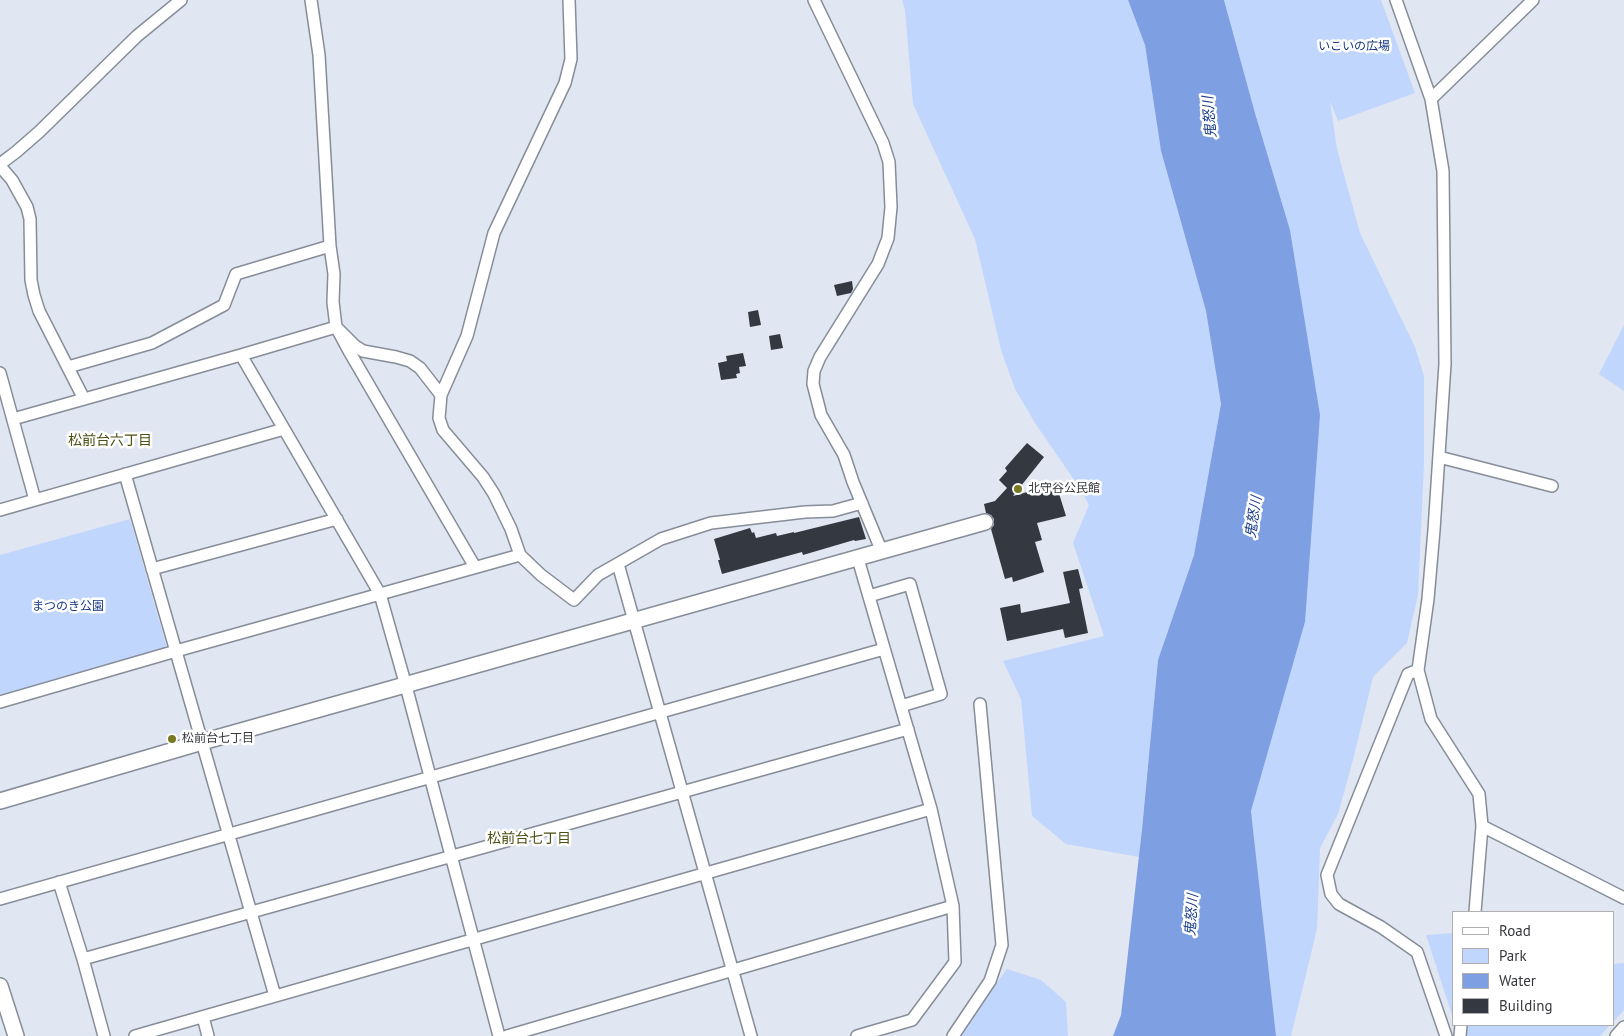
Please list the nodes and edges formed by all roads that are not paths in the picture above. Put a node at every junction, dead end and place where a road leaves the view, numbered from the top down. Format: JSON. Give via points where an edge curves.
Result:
{"nodes":[{"id":1,"x":181,"y":0,"type":"edge"},
{"id":2,"x":311,"y":0,"type":"edge"},
{"id":3,"x":569,"y":0,"type":"edge"},
{"id":4,"x":814,"y":0,"type":"edge"},
{"id":5,"x":1396,"y":0,"type":"edge"},
{"id":6,"x":1533,"y":0,"type":"edge"},
{"id":7,"x":1431,"y":99,"type":"junction"},
{"id":8,"x":1,"y":160,"type":"edge"},
{"id":9,"x":330,"y":246,"type":"junction"},
{"id":10,"x":336,"y":327,"type":"junction"},
{"id":11,"x":241,"y":355,"type":"junction"},
{"id":12,"x":68,"y":367,"type":"junction"},
{"id":13,"x":0,"y":373,"type":"edge"},
{"id":14,"x":441,"y":395,"type":"junction"},
{"id":15,"x":84,"y":399,"type":"junction"},
{"id":16,"x":13,"y":419,"type":"junction"},
{"id":17,"x":284,"y":429,"type":"junction"},
{"id":18,"x":1439,"y":457,"type":"junction"},
{"id":19,"x":125,"y":474,"type":"junction"},
{"id":20,"x":1552,"y":486,"type":"dead end"},
{"id":21,"x":35,"y":500,"type":"junction"},
{"id":22,"x":862,"y":503,"type":"junction"},
{"id":23,"x":0,"y":510,"type":"edge"},
{"id":24,"x":337,"y":519,"type":"junction"},
{"id":25,"x":985,"y":522,"type":"dead end"},
{"id":26,"x":882,"y":552,"type":"junction"},
{"id":27,"x":520,"y":555,"type":"junction"},
{"id":28,"x":858,"y":559,"type":"junction"},
{"id":29,"x":618,"y":564,"type":"junction"},
{"id":30,"x":475,"y":567,"type":"junction"},
{"id":31,"x":152,"y":569,"type":"junction"},
{"id":32,"x":380,"y":594,"type":"junction"},
{"id":33,"x":869,"y":596,"type":"junction"},
{"id":34,"x":634,"y":621,"type":"junction"},
{"id":35,"x":884,"y":649,"type":"junction"},
{"id":36,"x":176,"y":651,"type":"junction"},
{"id":37,"x":1418,"y":670,"type":"junction"},
{"id":38,"x":406,"y":686,"type":"junction"},
{"id":39,"x":0,"y":702,"type":"edge"},
{"id":40,"x":980,"y":704,"type":"dead end"},
{"id":41,"x":901,"y":706,"type":"junction"},
{"id":42,"x":660,"y":713,"type":"junction"},
{"id":43,"x":908,"y":729,"type":"junction"},
{"id":44,"x":202,"y":742,"type":"junction"},
{"id":45,"x":430,"y":777,"type":"junction"},
{"id":46,"x":682,"y":792,"type":"junction"},
{"id":47,"x":0,"y":801,"type":"edge"},
{"id":48,"x":931,"y":808,"type":"junction"},
{"id":49,"x":1482,"y":826,"type":"junction"},
{"id":50,"x":228,"y":834,"type":"junction"},
{"id":51,"x":451,"y":856,"type":"junction"},
{"id":52,"x":705,"y":873,"type":"junction"},
{"id":53,"x":59,"y":882,"type":"junction"},
{"id":54,"x":1624,"y":898,"type":"edge"},
{"id":55,"x":0,"y":899,"type":"edge"},
{"id":56,"x":954,"y":906,"type":"junction"},
{"id":57,"x":1475,"y":911,"type":"edge"},
{"id":58,"x":251,"y":912,"type":"junction"},
{"id":59,"x":473,"y":939,"type":"junction"},
{"id":60,"x":83,"y":959,"type":"junction"},
{"id":61,"x":732,"y":969,"type":"junction"},
{"id":62,"x":0,"y":986,"type":"edge"},
{"id":63,"x":275,"y":996,"type":"junction"},
{"id":64,"x":202,"y":1017,"type":"junction"},
{"id":65,"x":1624,"y":1028,"type":"edge"},
{"id":66,"x":16,"y":1036,"type":"edge"},
{"id":67,"x":104,"y":1036,"type":"edge"},
{"id":68,"x":134,"y":1036,"type":"edge"},
{"id":69,"x":208,"y":1036,"type":"edge"},
{"id":70,"x":499,"y":1036,"type":"edge"},
{"id":71,"x":507,"y":1036,"type":"edge"},
{"id":72,"x":751,"y":1036,"type":"edge"},
{"id":73,"x":857,"y":1036,"type":"edge"},
{"id":74,"x":953,"y":1036,"type":"edge"},
{"id":75,"x":1446,"y":1036,"type":"edge"},
{"id":76,"x":1616,"y":1036,"type":"edge"}],
"edges":[{"from":1,"to":8,"type":"street","via":[[137,36],[39,132]]},
{"from":2,"to":9,"type":"street","via":[[319,55]]},
{"from":3,"to":14,"type":"street","via":[[571,59],[565,83],[494,232],[467,336]]},
{"from":4,"to":22,"type":"street","via":[[883,142],[889,162],[891,207],[888,238],[878,264],[814,371],[813,384],[821,414],[844,455]]},
{"from":5,"to":7,"type":"street"},
{"from":6,"to":7,"type":"street"},
{"from":7,"to":18,"type":"street","via":[[1443,171],[1445,364]]},
{"from":8,"to":12,"type":"street","via":[[27,207],[31,280],[39,311]]},
{"from":9,"to":10,"type":"street"},
{"from":9,"to":12,"type":"street","via":[[236,274],[224,305],[152,343]]},
{"from":10,"to":11,"type":"street"},
{"from":10,"to":14,"type":"street","via":[[363,351],[410,361],[420,368]]},
{"from":10,"to":30,"type":"street"},
{"from":11,"to":15,"type":"street"},
{"from":11,"to":17,"type":"street"},
{"from":12,"to":15,"type":"street"},
{"from":13,"to":16,"type":"street"},
{"from":14,"to":27,"type":"street","via":[[439,418],[443,430],[494,494]]},
{"from":15,"to":16,"type":"street"},
{"from":16,"to":21,"type":"street"},
{"from":17,"to":19,"type":"street"},
{"from":17,"to":24,"type":"street"},
{"from":18,"to":20,"type":"street"},
{"from":18,"to":37,"type":"street","via":[[1428,599]]},
{"from":19,"to":21,"type":"street"},
{"from":19,"to":31,"type":"street"},
{"from":21,"to":23,"type":"street"},
{"from":22,"to":26,"type":"street"},
{"from":22,"to":29,"type":"street","via":[[833,511],[712,523],[661,539]]},
{"from":24,"to":31,"type":"street"},
{"from":24,"to":32,"type":"street"},
{"from":25,"to":26,"type":"street"},
{"from":26,"to":28,"type":"street"},
{"from":27,"to":29,"type":"street","via":[[574,600],[598,575]]},
{"from":27,"to":30,"type":"street"},
{"from":28,"to":33,"type":"street"},
{"from":28,"to":34,"type":"street"},
{"from":29,"to":34,"type":"street"},
{"from":30,"to":32,"type":"street"},
{"from":31,"to":36,"type":"street"},
{"from":32,"to":36,"type":"street"},
{"from":32,"to":38,"type":"street"},
{"from":33,"to":35,"type":"street"},
{"from":33,"to":41,"type":"street","via":[[910,584],[941,694]]},
{"from":34,"to":38,"type":"street"},
{"from":34,"to":42,"type":"street"},
{"from":35,"to":41,"type":"street"},
{"from":35,"to":42,"type":"street"},
{"from":36,"to":39,"type":"street"},
{"from":36,"to":44,"type":"street"},
{"from":37,"to":49,"type":"street","via":[[1431,719],[1479,794]]},
{"from":37,"to":75,"type":"street","via":[[1408,674],[1327,874],[1331,894],[1339,904],[1417,952]]},
{"from":38,"to":44,"type":"street"},
{"from":38,"to":45,"type":"street"},
{"from":40,"to":74,"type":"street","via":[[1002,945],[990,981]]},
{"from":41,"to":43,"type":"street"},
{"from":42,"to":45,"type":"street"},
{"from":42,"to":46,"type":"street"},
{"from":43,"to":46,"type":"street"},
{"from":43,"to":48,"type":"street"},
{"from":44,"to":47,"type":"street"},
{"from":44,"to":50,"type":"street"},
{"from":45,"to":50,"type":"street"},
{"from":45,"to":51,"type":"street"},
{"from":46,"to":51,"type":"street"},
{"from":46,"to":52,"type":"street"},
{"from":48,"to":52,"type":"street"},
{"from":48,"to":56,"type":"street"},
{"from":49,"to":54,"type":"street"},
{"from":49,"to":57,"type":"street"},
{"from":50,"to":53,"type":"street"},
{"from":50,"to":58,"type":"street"},
{"from":51,"to":58,"type":"street"},
{"from":51,"to":59,"type":"street"},
{"from":52,"to":59,"type":"street"},
{"from":52,"to":61,"type":"street"},
{"from":53,"to":55,"type":"street"},
{"from":53,"to":60,"type":"street"},
{"from":56,"to":61,"type":"street"},
{"from":56,"to":73,"type":"street","via":[[955,962],[912,1020]]},
{"from":58,"to":60,"type":"street"},
{"from":58,"to":63,"type":"street"},
{"from":59,"to":63,"type":"street"},
{"from":59,"to":70,"type":"street"},
{"from":60,"to":67,"type":"street"},
{"from":61,"to":71,"type":"street"},
{"from":61,"to":72,"type":"street"},
{"from":62,"to":66,"type":"street"},
{"from":63,"to":64,"type":"street"},
{"from":64,"to":68,"type":"street"},
{"from":64,"to":69,"type":"street"},
{"from":65,"to":76,"type":"street"}]}
